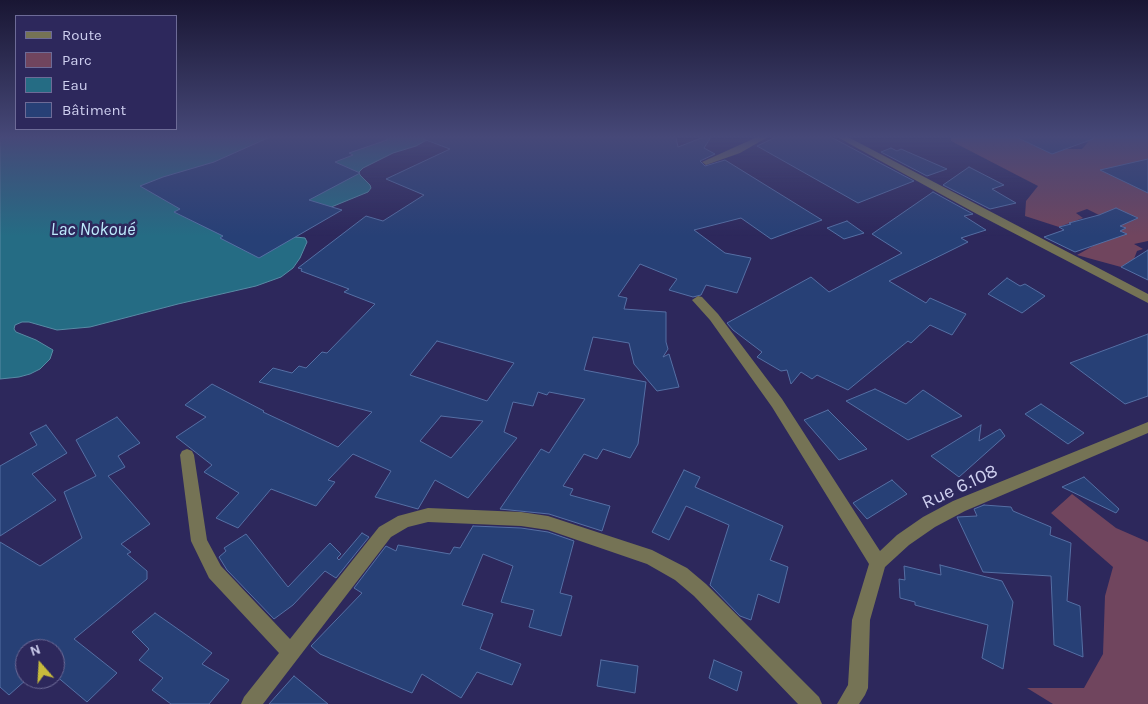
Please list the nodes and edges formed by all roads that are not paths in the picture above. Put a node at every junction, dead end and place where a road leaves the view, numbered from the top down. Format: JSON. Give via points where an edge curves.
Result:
{"nodes":[{"id":1,"x":902,"y":170,"type":"edge"},
{"id":2,"x":1148,"y":299,"type":"edge"},
{"id":3,"x":698,"y":300,"type":"dead end"},
{"id":4,"x":1148,"y":427,"type":"edge"},
{"id":5,"x":187,"y":455,"type":"dead end"},
{"id":6,"x":878,"y":563,"type":"junction"},
{"id":7,"x":291,"y":653,"type":"junction"},
{"id":8,"x":251,"y":704,"type":"edge"},
{"id":9,"x":812,"y":704,"type":"edge"},
{"id":10,"x":847,"y":704,"type":"edge"}],
"edges":[{"from":1,"to":2,"type":"street"},
{"from":3,"to":6,"type":"street","via":[[777,403]]},
{"from":4,"to":6,"type":"street","name":"Rue 6.108","via":[[959,506],[903,540]]},
{"from":5,"to":7,"type":"street","via":[[199,541],[214,572]]},
{"from":6,"to":10,"type":"street","via":[[861,620],[858,688]]},
{"from":7,"to":8,"type":"street"},
{"from":7,"to":9,"type":"street","via":[[385,532],[404,521],[428,516],[521,519],[548,523],[652,558],[681,574]]}]}
